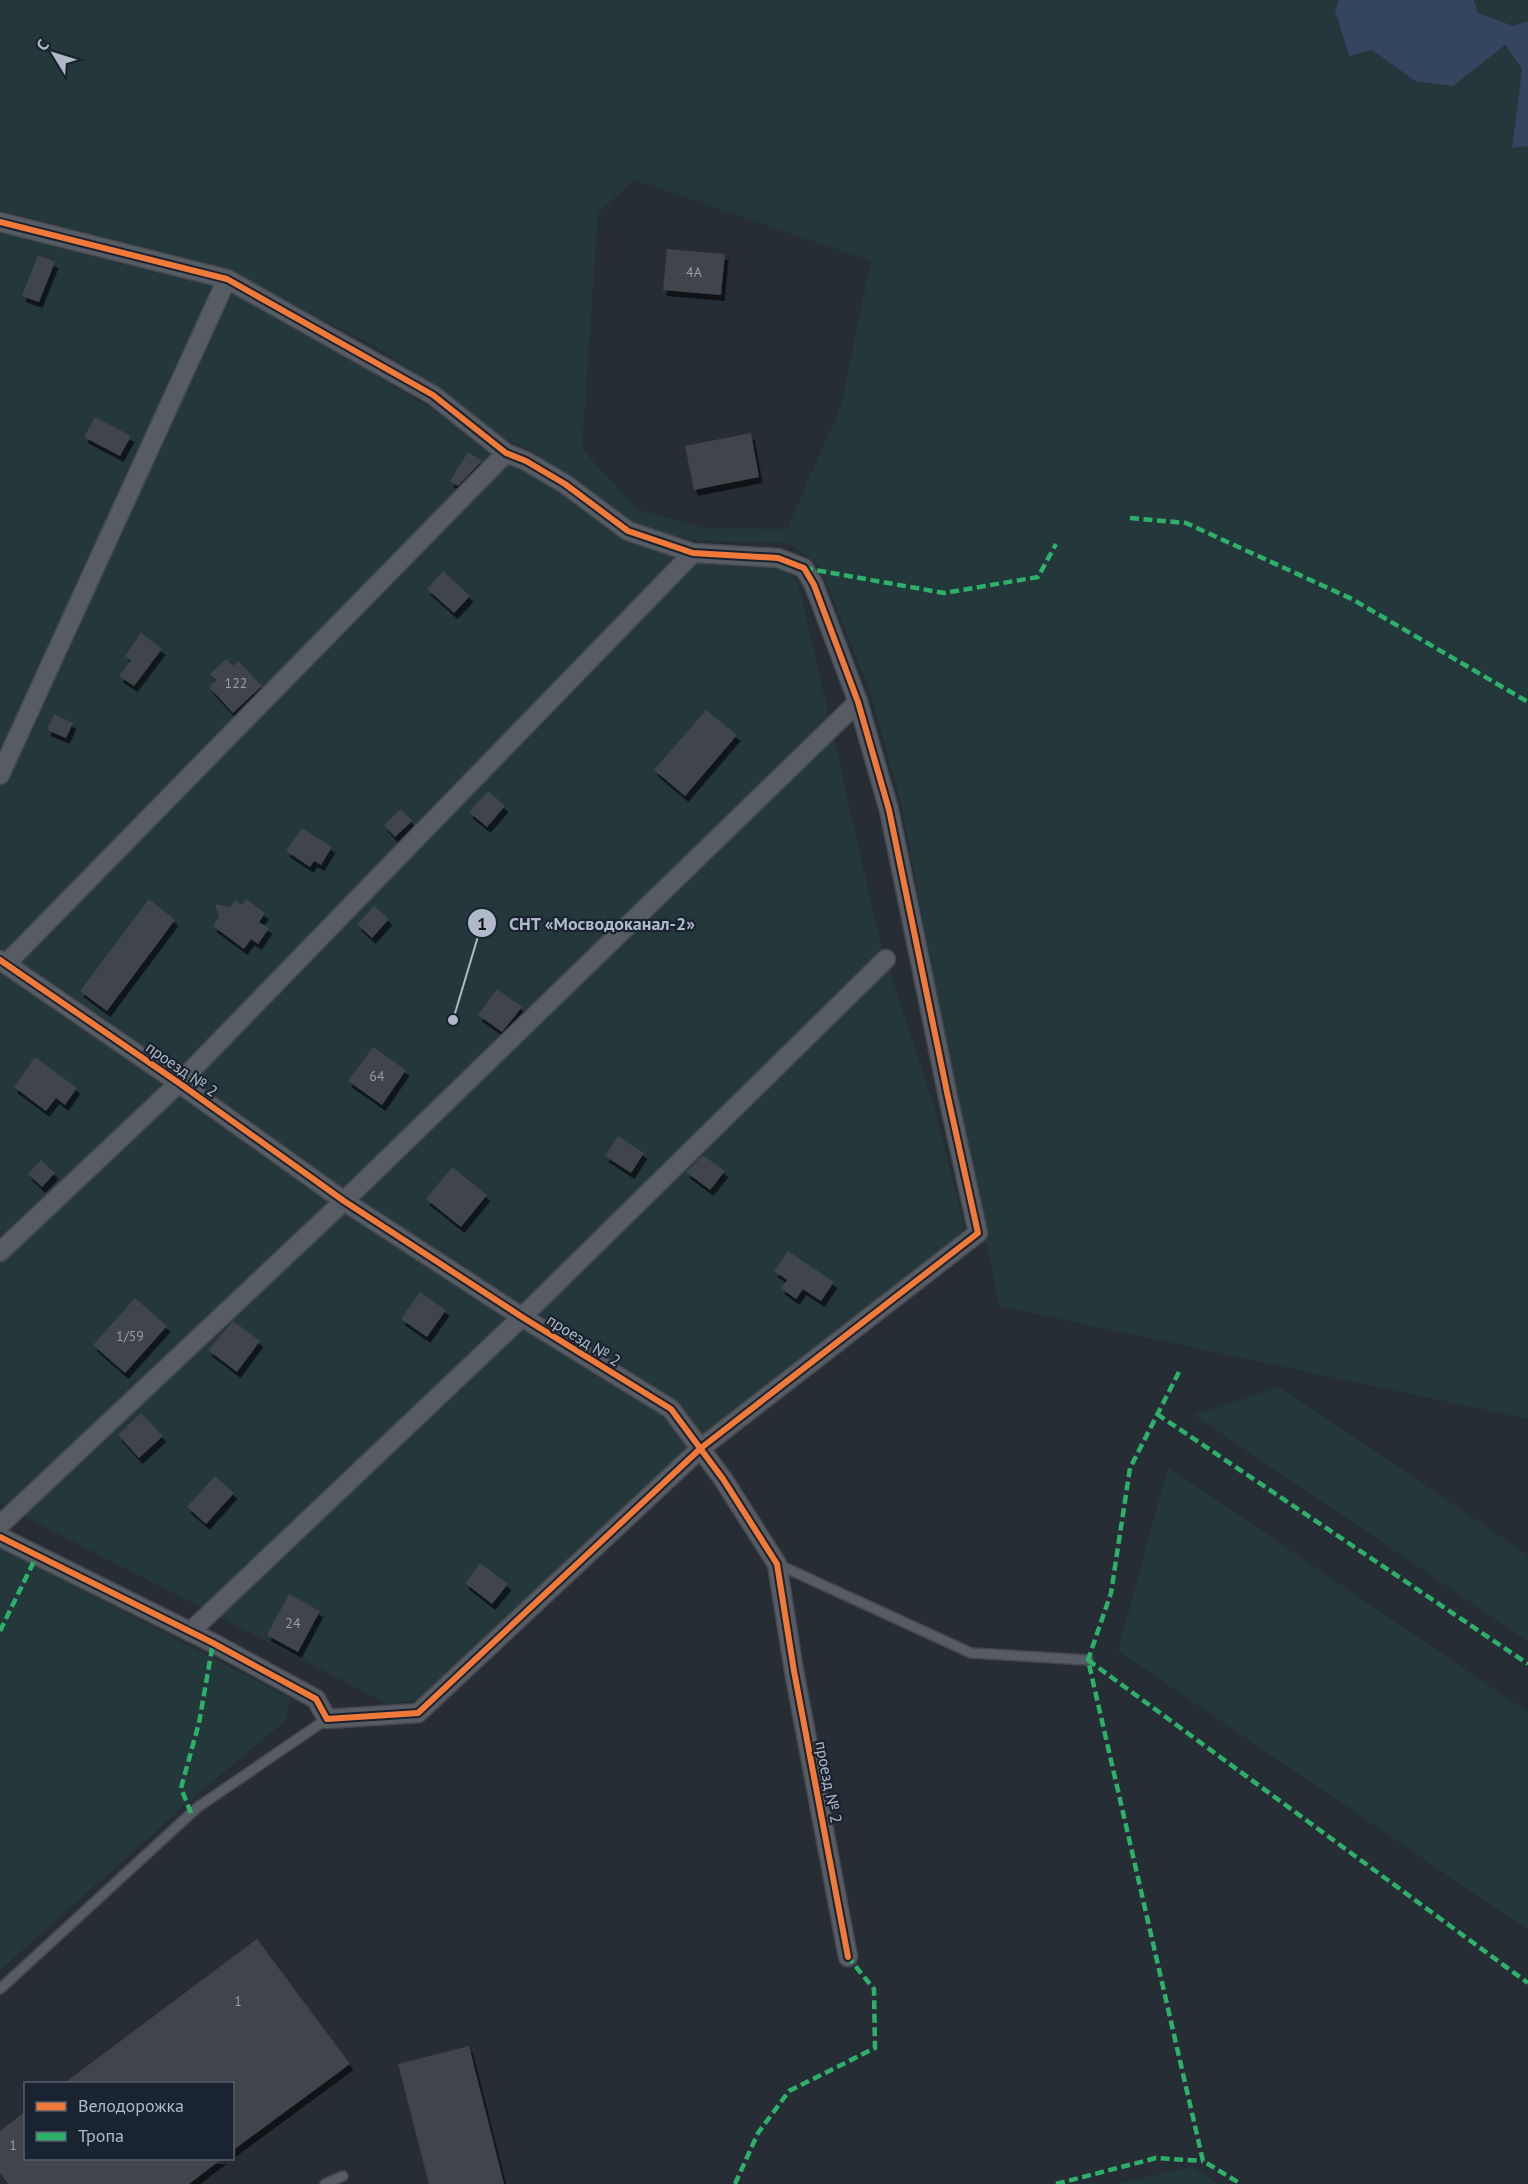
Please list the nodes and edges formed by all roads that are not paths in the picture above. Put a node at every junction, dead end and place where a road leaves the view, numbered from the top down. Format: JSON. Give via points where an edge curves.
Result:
{"nodes":[{"id":1,"x":0,"y":222,"type":"edge"},
{"id":2,"x":227,"y":279,"type":"junction"},
{"id":3,"x":506,"y":453,"type":"junction"},
{"id":4,"x":693,"y":553,"type":"junction"},
{"id":5,"x":858,"y":702,"type":"junction"},
{"id":6,"x":0,"y":774,"type":"edge"},
{"id":7,"x":886,"y":959,"type":"dead end"},
{"id":8,"x":3,"y":962,"type":"edge"},
{"id":9,"x":179,"y":1083,"type":"junction"},
{"id":10,"x":344,"y":1201,"type":"junction"},
{"id":11,"x":0,"y":1252,"type":"edge"},
{"id":12,"x":522,"y":1317,"type":"junction"},
{"id":13,"x":701,"y":1448,"type":"junction"},
{"id":14,"x":0,"y":1525,"type":"edge"},
{"id":15,"x":0,"y":1537,"type":"edge"},
{"id":16,"x":777,"y":1564,"type":"junction"},
{"id":17,"x":190,"y":1632,"type":"junction"},
{"id":18,"x":1088,"y":1660,"type":"dead end"},
{"id":19,"x":327,"y":1719,"type":"junction"},
{"id":20,"x":848,"y":1957,"type":"dead end"},
{"id":21,"x":0,"y":1989,"type":"edge"},
{"id":22,"x":344,"y":2176,"type":"dead end"},
{"id":23,"x":325,"y":2184,"type":"edge"}],
"edges":[{"from":1,"to":2,"type":"street"},
{"from":2,"to":3,"type":"street","via":[[433,395]]},
{"from":2,"to":6,"type":"street"},
{"from":3,"to":4,"type":"street","via":[[565,484],[628,531]]},
{"from":3,"to":8,"type":"street"},
{"from":4,"to":5,"type":"street","via":[[778,558],[804,568]]},
{"from":4,"to":9,"type":"street"},
{"from":5,"to":10,"type":"street"},
{"from":5,"to":13,"type":"street","via":[[889,810],[978,1233]]},
{"from":7,"to":12,"type":"street"},
{"from":8,"to":9,"type":"street","name":"проезд № 2"},
{"from":9,"to":10,"type":"street","name":"проезд № 2"},
{"from":9,"to":11,"type":"street"},
{"from":10,"to":12,"type":"street","name":"проезд № 2"},
{"from":10,"to":14,"type":"street"},
{"from":12,"to":13,"type":"street","name":"проезд № 2","via":[[671,1409]]},
{"from":12,"to":17,"type":"street"},
{"from":13,"to":16,"type":"street","name":"проезд № 2"},
{"from":13,"to":19,"type":"street","via":[[418,1713]]},
{"from":15,"to":17,"type":"street"},
{"from":16,"to":18,"type":"lane","via":[[971,1653]]},
{"from":16,"to":20,"type":"street","name":"проезд № 2"},
{"from":17,"to":19,"type":"street","via":[[316,1699]]},
{"from":19,"to":21,"type":"lane","via":[[198,1807]]},
{"from":22,"to":23,"type":"lane"}]}
